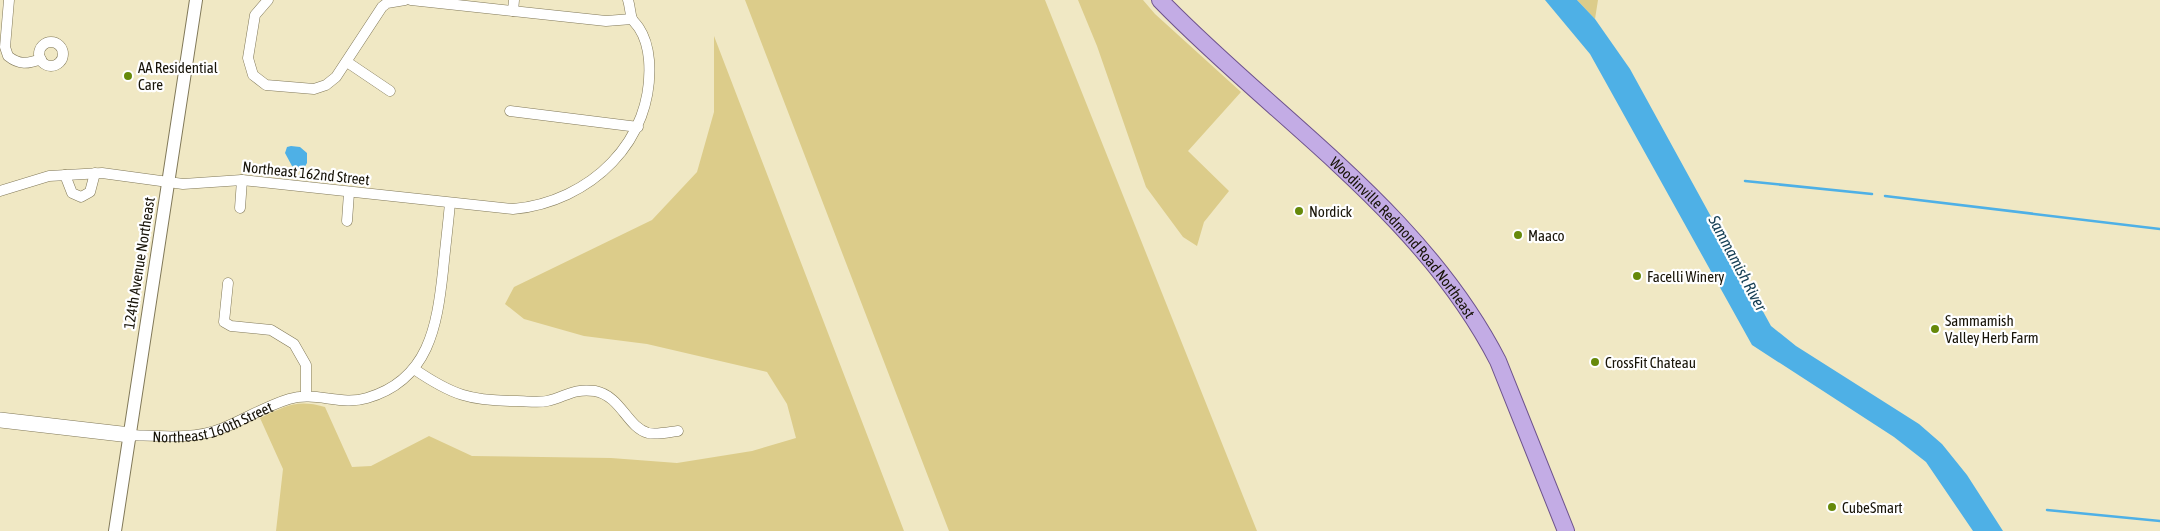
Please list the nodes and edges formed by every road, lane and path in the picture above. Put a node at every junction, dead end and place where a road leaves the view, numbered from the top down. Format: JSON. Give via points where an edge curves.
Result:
{"nodes":[{"id":1,"x":9,"y":0,"type":"edge"},
{"id":2,"x":196,"y":0,"type":"edge"},
{"id":3,"x":268,"y":0,"type":"edge"},
{"id":4,"x":405,"y":0,"type":"edge"},
{"id":5,"x":411,"y":0,"type":"edge"},
{"id":6,"x":628,"y":0,"type":"edge"},
{"id":7,"x":1160,"y":0,"type":"edge"},
{"id":8,"x":513,"y":5,"type":"edge"},
{"id":9,"x":632,"y":19,"type":"junction"},
{"id":10,"x":40,"y":59,"type":"dead end"},
{"id":11,"x":347,"y":62,"type":"junction"},
{"id":12,"x":390,"y":91,"type":"dead end"},
{"id":13,"x":510,"y":111,"type":"dead end"},
{"id":14,"x":638,"y":127,"type":"junction"},
{"id":15,"x":95,"y":173,"type":"junction"},
{"id":16,"x":65,"y":175,"type":"junction"},
{"id":17,"x":242,"y":180,"type":"junction"},
{"id":18,"x":169,"y":182,"type":"junction"},
{"id":19,"x":0,"y":192,"type":"edge"},
{"id":20,"x":349,"y":193,"type":"junction"},
{"id":21,"x":450,"y":203,"type":"junction"},
{"id":22,"x":240,"y":208,"type":"dead end"},
{"id":23,"x":347,"y":221,"type":"dead end"},
{"id":24,"x":228,"y":283,"type":"dead end"},
{"id":25,"x":414,"y":369,"type":"junction"},
{"id":26,"x":306,"y":395,"type":"junction"},
{"id":27,"x":0,"y":420,"type":"edge"},
{"id":28,"x":678,"y":431,"type":"dead end"},
{"id":29,"x":130,"y":435,"type":"junction"},
{"id":30,"x":115,"y":531,"type":"edge"},
{"id":31,"x":1566,"y":531,"type":"edge"}],
"edges":[{"from":1,"to":10,"type":"street","via":[[5,47],[8,56],[22,64]]},
{"from":2,"to":18,"type":"street","name":"124th Avenue Northeast"},
{"from":3,"to":11,"type":"street","via":[[255,15],[248,58],[253,75],[266,85],[314,89],[326,85]]},
{"from":4,"to":11,"type":"street","via":[[382,7]]},
{"from":5,"to":8,"type":"street"},
{"from":6,"to":9,"type":"street"},
{"from":7,"to":31,"type":"main road","name":"Woodinville Redmond Road Northeast","via":[[1349,175],[1415,239],[1441,270],[1498,361]]},
{"from":8,"to":9,"type":"street","via":[[606,21]]},
{"from":9,"to":14,"type":"street","name":"Northeast 162nd Street","via":[[645,39],[649,59],[648,93]]},
{"from":11,"to":12,"type":"street"},
{"from":13,"to":14,"type":"street"},
{"from":14,"to":21,"type":"street","name":"Northeast 162nd Street","via":[[623,151],[603,171],[578,190],[554,202],[513,209]]},
{"from":15,"to":16,"type":"street","name":"Northeast 162nd Street"},
{"from":15,"to":16,"type":"street","via":[[90,192],[81,197],[72,193]]},
{"from":15,"to":18,"type":"street","name":"Northeast 162nd Street"},
{"from":16,"to":19,"type":"street","name":"Northeast 162nd Street","via":[[49,176]]},
{"from":17,"to":18,"type":"street","name":"Northeast 162nd Street"},
{"from":17,"to":20,"type":"street","name":"Northeast 162nd Street"},
{"from":17,"to":22,"type":"street"},
{"from":18,"to":29,"type":"street","name":"124th Avenue Northeast"},
{"from":20,"to":21,"type":"street","name":"Northeast 162nd Street"},
{"from":20,"to":23,"type":"street"},
{"from":21,"to":25,"type":"street","via":[[439,308],[426,351]]},
{"from":24,"to":26,"type":"street","via":[[224,322],[231,326],[271,330],[294,344],[306,365]]},
{"from":25,"to":26,"type":"street","name":"Northeast 160th Street","via":[[397,383],[366,399],[346,401]]},
{"from":25,"to":28,"type":"street","via":[[460,396],[488,401],[547,401],[572,391],[595,391],[613,400],[646,432]]},
{"from":26,"to":29,"type":"street","name":"Northeast 160th Street","via":[[272,406],[222,429],[200,434]]},
{"from":27,"to":29,"type":"main road","name":"Northeast 160th Street"},
{"from":29,"to":30,"type":"street","name":"124th Avenue Northeast"}]}
